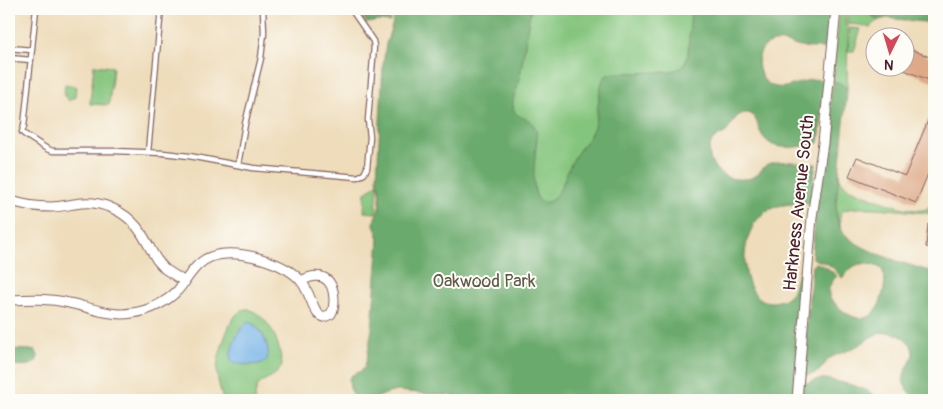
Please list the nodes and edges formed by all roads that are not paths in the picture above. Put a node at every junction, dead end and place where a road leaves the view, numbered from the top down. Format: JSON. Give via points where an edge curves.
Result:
{"nodes":[{"id":1,"x":36,"y":9,"type":"edge"},
{"id":2,"x":161,"y":9,"type":"edge"},
{"id":3,"x":263,"y":9,"type":"edge"},
{"id":4,"x":351,"y":9,"type":"edge"},
{"id":5,"x":836,"y":9,"type":"edge"},
{"id":6,"x":9,"y":48,"type":"edge"},
{"id":7,"x":32,"y":50,"type":"junction"},
{"id":8,"x":9,"y":58,"type":"edge"},
{"id":9,"x":31,"y":60,"type":"junction"},
{"id":10,"x":148,"y":152,"type":"junction"},
{"id":11,"x":238,"y":165,"type":"junction"},
{"id":12,"x":9,"y":200,"type":"edge"},
{"id":13,"x":184,"y":282,"type":"junction"},
{"id":14,"x":301,"y":282,"type":"junction"},
{"id":15,"x":9,"y":300,"type":"edge"},
{"id":16,"x":797,"y":400,"type":"edge"}],
"edges":[{"from":1,"to":7,"type":"lane"},
{"from":2,"to":10,"type":"lane"},
{"from":3,"to":11,"type":"lane","via":[[262,58]]},
{"from":4,"to":11,"type":"lane","via":[[374,46],[366,172],[354,177]]},
{"from":5,"to":16,"type":"street","name":"Harkness Avenue South","via":[[812,217]]},
{"from":6,"to":7,"type":"lane"},
{"from":7,"to":9,"type":"lane"},
{"from":8,"to":9,"type":"lane"},
{"from":9,"to":10,"type":"lane","via":[[24,134],[53,151]]},
{"from":10,"to":11,"type":"lane"},
{"from":12,"to":13,"type":"street","via":[[42,207],[92,203],[116,210],[137,227],[161,265]]},
{"from":13,"to":14,"type":"street","via":[[202,261],[229,254],[272,262]]},
{"from":13,"to":15,"type":"street","via":[[176,293],[160,303],[126,314],[102,312],[53,300]]},
{"from":14,"to":14,"type":"street","via":[[318,314],[324,317],[331,314],[334,292],[329,281],[316,276]]}]}
